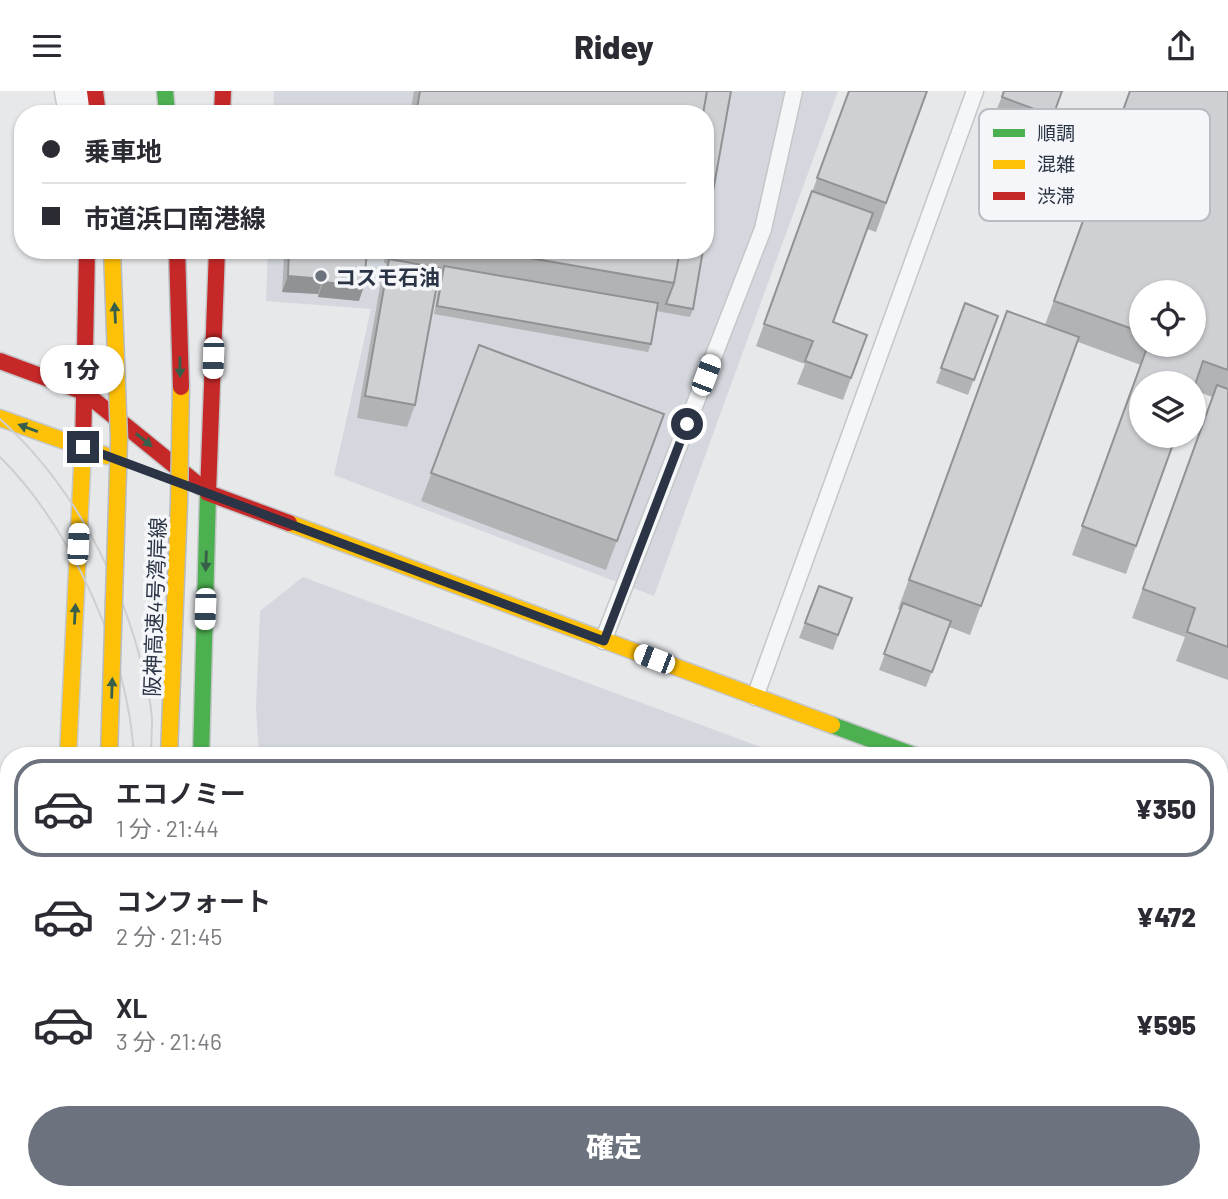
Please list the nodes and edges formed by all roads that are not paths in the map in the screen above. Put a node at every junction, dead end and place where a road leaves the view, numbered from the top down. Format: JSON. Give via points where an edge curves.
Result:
{"nodes":[{"id":1,"x":794,"y":91,"type":"edge"},
{"id":2,"x":975,"y":91,"type":"edge"},
{"id":3,"x":87,"y":259,"type":"edge"},
{"id":4,"x":112,"y":259,"type":"edge"},
{"id":5,"x":177,"y":259,"type":"edge"},
{"id":6,"x":217,"y":259,"type":"edge"},
{"id":7,"x":0,"y":361,"type":"edge"},
{"id":8,"x":84,"y":392,"type":"junction"},
{"id":9,"x":0,"y":418,"type":"edge"},
{"id":10,"x":83,"y":447,"type":"junction"},
{"id":11,"x":133,"y":465,"type":"dead end"},
{"id":12,"x":158,"y":475,"type":"dead end"},
{"id":13,"x":208,"y":493,"type":"junction"},
{"id":14,"x":604,"y":641,"type":"junction"},
{"id":15,"x":755,"y":697,"type":"junction"},
{"id":16,"x":68,"y":747,"type":"edge"},
{"id":17,"x":109,"y":747,"type":"edge"},
{"id":18,"x":169,"y":747,"type":"edge"},
{"id":19,"x":201,"y":747,"type":"edge"},
{"id":20,"x":891,"y":747,"type":"edge"}],
"edges":[{"from":1,"to":14,"type":"lane","via":[[763,229]]},
{"from":2,"to":15,"type":"lane"},
{"from":3,"to":8,"type":"main road"},
{"from":17,"to":4,"type":"main road","name":"阪神高速4号湾岸線","one_way":true,"bridge":true,"via":[[118,473]]},
{"from":5,"to":18,"type":"main road","name":"阪神高速4号湾岸線","one_way":true,"bridge":true,"via":[[180,408]]},
{"from":6,"to":13,"type":"main road"},
{"from":7,"to":8,"type":"main road"},
{"from":8,"to":10,"type":"main road"},
{"from":8,"to":13,"type":"main road","one_way":true},
{"from":10,"to":9,"type":"main road","one_way":true},
{"from":10,"to":11,"type":"main road"},
{"from":16,"to":10,"type":"main road","one_way":true},
{"from":12,"to":13,"type":"main road"},
{"from":13,"to":14,"type":"main road"},
{"from":13,"to":19,"type":"main road","one_way":true},
{"from":14,"to":15,"type":"main road"},
{"from":15,"to":20,"type":"main road"}]}
